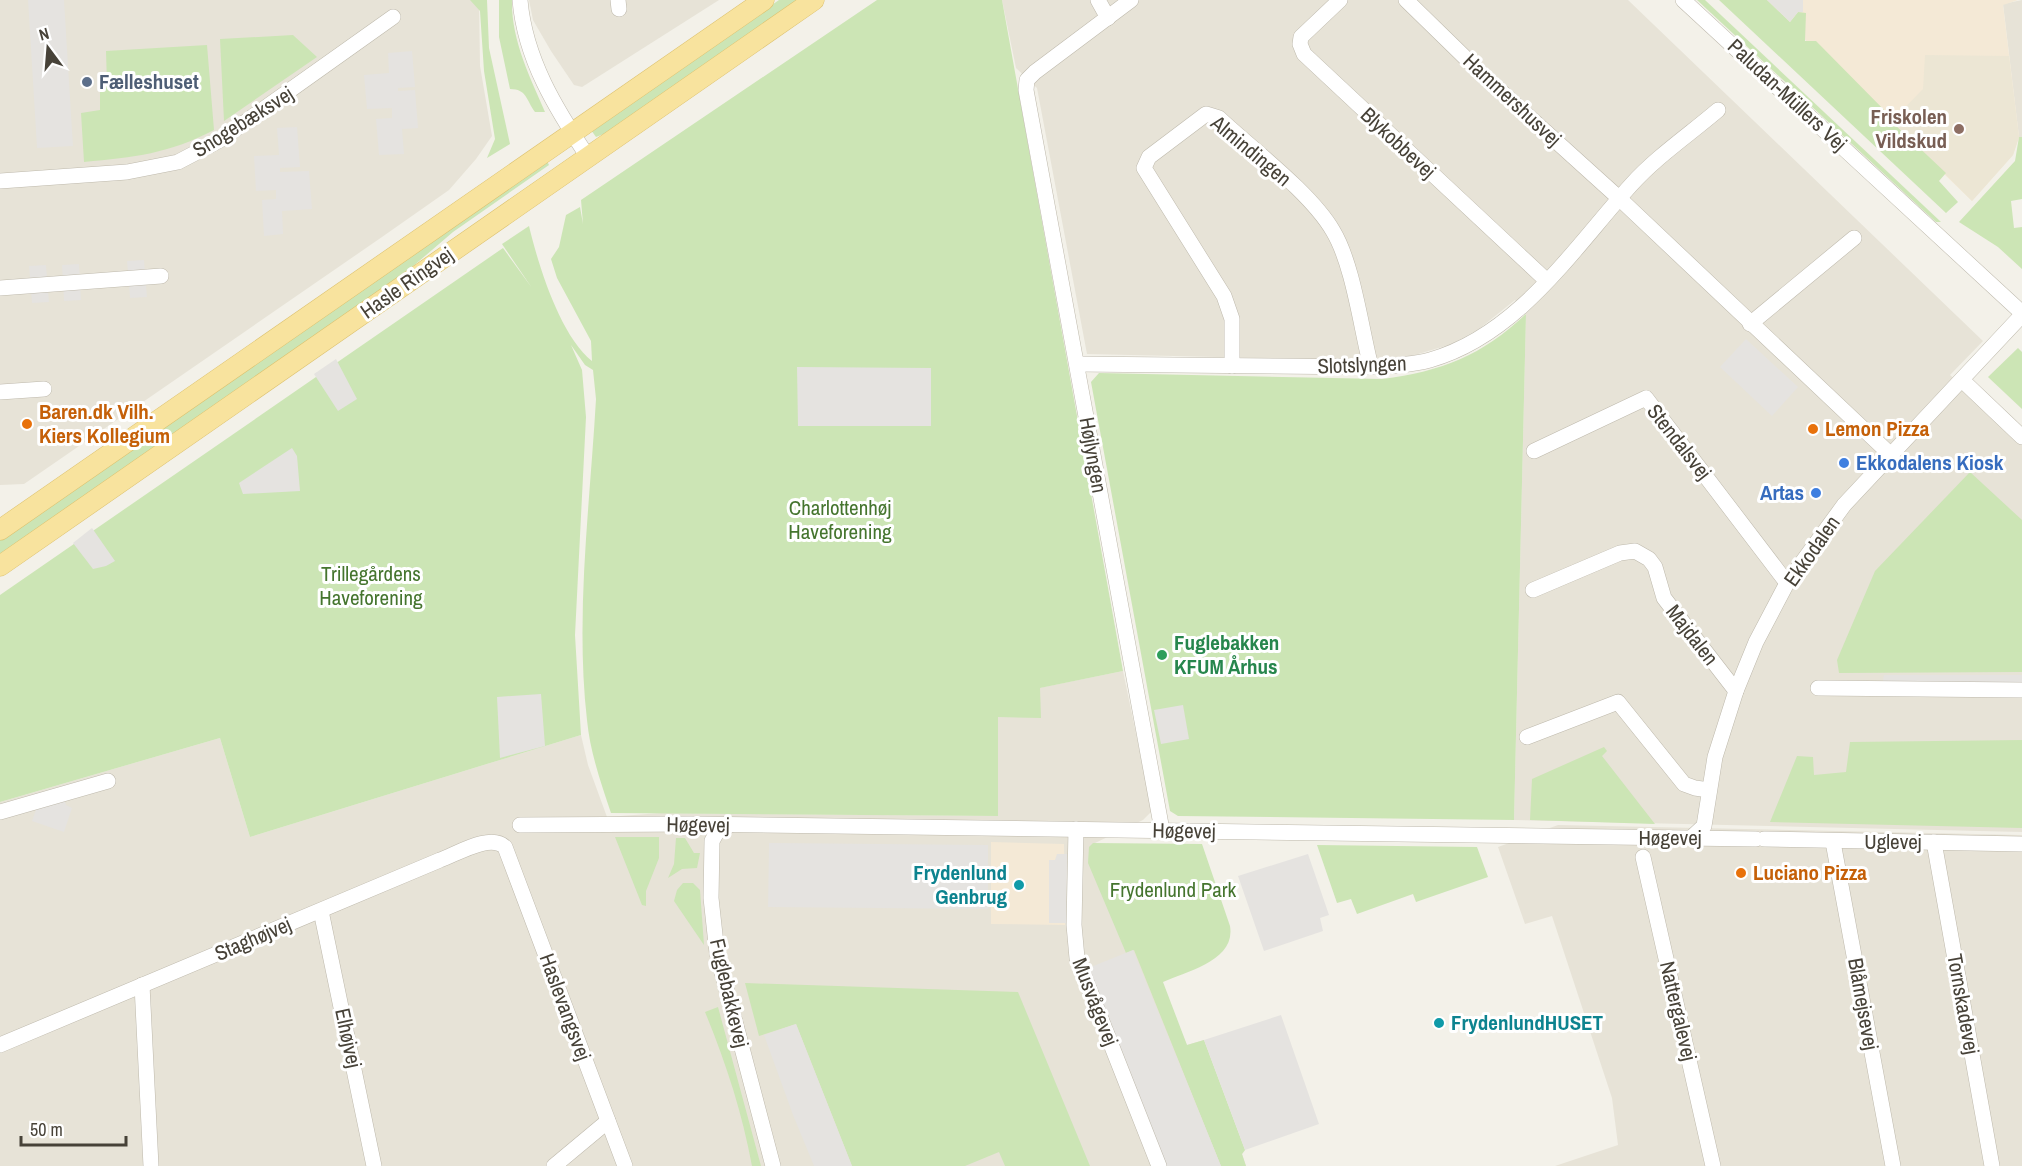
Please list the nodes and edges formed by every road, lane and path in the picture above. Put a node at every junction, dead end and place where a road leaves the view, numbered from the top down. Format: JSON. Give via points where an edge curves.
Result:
{"nodes":[{"id":1,"x":520,"y":0,"type":"edge"},
{"id":2,"x":764,"y":0,"type":"edge"},
{"id":3,"x":814,"y":0,"type":"edge"},
{"id":4,"x":1098,"y":0,"type":"edge"},
{"id":5,"x":1131,"y":0,"type":"edge"},
{"id":6,"x":1340,"y":0,"type":"edge"},
{"id":7,"x":1406,"y":0,"type":"edge"},
{"id":8,"x":1683,"y":0,"type":"edge"},
{"id":9,"x":393,"y":17,"type":"dead end"},
{"id":10,"x":1108,"y":18,"type":"junction"},
{"id":11,"x":1718,"y":110,"type":"dead end"},
{"id":12,"x":572,"y":133,"type":"junction"},
{"id":13,"x":588,"y":157,"type":"junction"},
{"id":14,"x":0,"y":182,"type":"edge"},
{"id":15,"x":1620,"y":199,"type":"junction"},
{"id":16,"x":1854,"y":238,"type":"dead end"},
{"id":17,"x":160,"y":276,"type":"dead end"},
{"id":18,"x":1546,"y":280,"type":"junction"},
{"id":19,"x":0,"y":288,"type":"edge"},
{"id":20,"x":2022,"y":314,"type":"edge"},
{"id":21,"x":1750,"y":324,"type":"junction"},
{"id":22,"x":1077,"y":364,"type":"junction"},
{"id":23,"x":1232,"y":366,"type":"junction"},
{"id":24,"x":1371,"y":367,"type":"junction"},
{"id":25,"x":1962,"y":380,"type":"junction"},
{"id":26,"x":44,"y":389,"type":"dead end"},
{"id":27,"x":0,"y":392,"type":"edge"},
{"id":28,"x":2022,"y":437,"type":"edge"},
{"id":29,"x":1534,"y":451,"type":"dead end"},
{"id":30,"x":1892,"y":456,"type":"junction"},
{"id":31,"x":0,"y":530,"type":"edge"},
{"id":32,"x":0,"y":566,"type":"edge"},
{"id":33,"x":1787,"y":583,"type":"junction"},
{"id":34,"x":1533,"y":590,"type":"dead end"},
{"id":35,"x":1818,"y":688,"type":"dead end"},
{"id":36,"x":2022,"y":690,"type":"edge"},
{"id":37,"x":1736,"y":691,"type":"junction"},
{"id":38,"x":1527,"y":737,"type":"dead end"},
{"id":39,"x":108,"y":781,"type":"dead end"},
{"id":40,"x":1709,"y":790,"type":"junction"},
{"id":41,"x":0,"y":812,"type":"edge"},
{"id":42,"x":520,"y":825,"type":"dead end"},
{"id":43,"x":730,"y":825,"type":"junction"},
{"id":44,"x":1076,"y":829,"type":"junction"},
{"id":45,"x":1162,"y":830,"type":"junction"},
{"id":46,"x":1691,"y":838,"type":"junction"},
{"id":47,"x":1760,"y":839,"type":"joint"},
{"id":48,"x":1833,"y":842,"type":"junction"},
{"id":49,"x":1934,"y":842,"type":"junction"},
{"id":50,"x":2022,"y":844,"type":"edge"},
{"id":51,"x":505,"y":847,"type":"joint"},
{"id":52,"x":1643,"y":857,"type":"dead end"},
{"id":53,"x":321,"y":910,"type":"junction"},
{"id":54,"x":142,"y":985,"type":"junction"},
{"id":55,"x":0,"y":1045,"type":"edge"},
{"id":56,"x":608,"y":1121,"type":"junction"},
{"id":57,"x":152,"y":1166,"type":"edge"},
{"id":58,"x":374,"y":1166,"type":"edge"},
{"id":59,"x":554,"y":1166,"type":"edge"},
{"id":60,"x":625,"y":1166,"type":"edge"},
{"id":61,"x":773,"y":1166,"type":"edge"},
{"id":62,"x":1159,"y":1166,"type":"edge"},
{"id":63,"x":1713,"y":1166,"type":"edge"},
{"id":64,"x":1893,"y":1166,"type":"edge"},
{"id":65,"x":1992,"y":1166,"type":"edge"}],
"edges":[{"from":1,"to":12,"type":"street","via":[[526,40],[538,72]]},
{"from":2,"to":12,"type":"main road","name":"Hasle Ringvej"},
{"from":3,"to":13,"type":"main road","name":"Hasle Ringvej"},
{"from":4,"to":10,"type":"street"},
{"from":5,"to":10,"type":"street"},
{"from":6,"to":18,"type":"street","name":"Blykobbevej","via":[[1301,37],[1304,54]]},
{"from":7,"to":15,"type":"street","name":"Hammershusvej"},
{"from":8,"to":20,"type":"street","name":"Paludan-Müllers Vej"},
{"from":9,"to":14,"type":"street","name":"Snogebæksvej","via":[[220,140],[178,162],[127,172]]},
{"from":10,"to":22,"type":"street","name":"Højlyngen","via":[[1027,80],[1026,90]]},
{"from":11,"to":15,"type":"street","via":[[1632,183]]},
{"from":12,"to":13,"type":"street"},
{"from":12,"to":31,"type":"main road","name":"Hasle Ringvej"},
{"from":13,"to":32,"type":"main road","name":"Hasle Ringvej"},
{"from":15,"to":18,"type":"street","name":"Slotslyngen"},
{"from":15,"to":21,"type":"street","name":"Hammershusvej"},
{"from":16,"to":21,"type":"street"},
{"from":17,"to":19,"type":"street"},
{"from":18,"to":24,"type":"street","name":"Slotslyngen","via":[[1511,315],[1473,342],[1430,360]]},
{"from":20,"to":25,"type":"street","name":"Ekkodalen"},
{"from":21,"to":30,"type":"street","name":"Hammershusvej"},
{"from":22,"to":23,"type":"street","name":"Slotslyngen"},
{"from":22,"to":45,"type":"street","name":"Højlyngen"},
{"from":23,"to":24,"type":"street","name":"Slotslyngen"},
{"from":23,"to":24,"type":"street","name":"Almindingen","via":[[1232,320],[1224,296],[1144,168],[1149,157],[1206,114],[1219,118],[1289,182],[1333,230],[1345,258]]},
{"from":25,"to":28,"type":"street"},
{"from":25,"to":30,"type":"street","name":"Ekkodalen"},
{"from":26,"to":27,"type":"street"},
{"from":29,"to":33,"type":"street","name":"Stendalsvej","via":[[1646,398]]},
{"from":30,"to":33,"type":"street","name":"Ekkodalen","via":[[1844,505]]},
{"from":33,"to":37,"type":"street","name":"Ekkodalen"},
{"from":34,"to":37,"type":"street","name":"Majdalen","via":[[1628,550],[1643,554],[1655,567],[1664,598]]},
{"from":35,"to":36,"type":"street"},
{"from":37,"to":40,"type":"street","name":"Ekkodalen"},
{"from":38,"to":40,"type":"street","via":[[1618,702],[1684,784]]},
{"from":39,"to":41,"type":"street"},
{"from":40,"to":46,"type":"street","name":"Ekkodalen","via":[[1704,826]]},
{"from":42,"to":43,"type":"street","name":"Høgevej"},
{"from":43,"to":44,"type":"street","name":"Høgevej"},
{"from":43,"to":61,"type":"street","name":"Fuglebakkevej","via":[[717,832],[712,841],[713,925],[723,981]]},
{"from":44,"to":45,"type":"street","name":"Høgevej"},
{"from":44,"to":62,"type":"street","name":"Musvågevej","via":[[1077,958]]},
{"from":45,"to":46,"type":"street","name":"Høgevej"},
{"from":46,"to":47,"type":"street","name":"Høgevej"},
{"from":47,"to":48,"type":"street","name":"Uglevej"},
{"from":48,"to":49,"type":"street","name":"Uglevej"},
{"from":48,"to":64,"type":"street","name":"Blåmejsevej"},
{"from":49,"to":50,"type":"street","name":"Uglevej"},
{"from":49,"to":65,"type":"street","name":"Tornskadevej"},
{"from":51,"to":53,"type":"street","name":"Staghøjvej","via":[[489,841]]},
{"from":51,"to":56,"type":"street","name":"Haslevangsvej"},
{"from":52,"to":63,"type":"street","name":"Nattergalevej"},
{"from":53,"to":54,"type":"street","name":"Staghøjvej"},
{"from":53,"to":58,"type":"street","name":"Elhøjvej"},
{"from":54,"to":55,"type":"street","name":"Staghøjvej"},
{"from":54,"to":57,"type":"street"},
{"from":56,"to":59,"type":"street"},
{"from":56,"to":60,"type":"street","name":"Haslevangsvej"}]}
